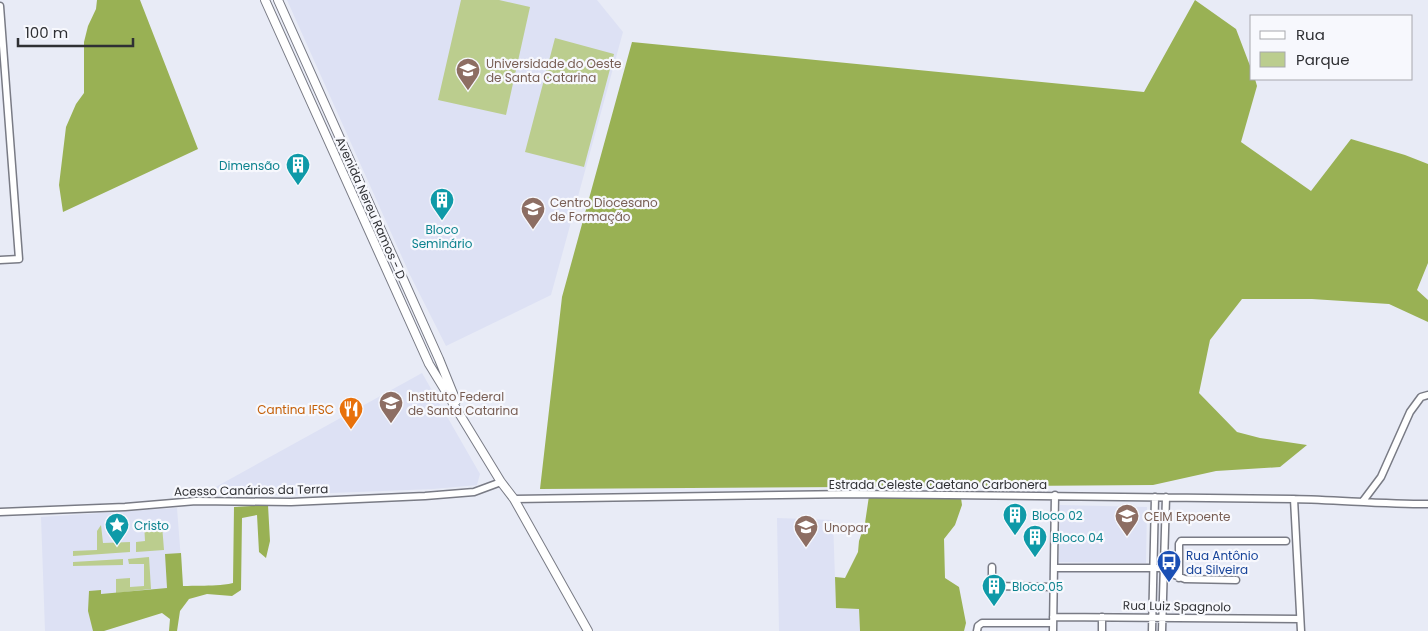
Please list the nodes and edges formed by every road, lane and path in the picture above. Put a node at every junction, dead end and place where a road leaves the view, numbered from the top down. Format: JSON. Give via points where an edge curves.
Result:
{"nodes":[{"id":1,"x":265,"y":0,"type":"edge"},
{"id":2,"x":278,"y":0,"type":"edge"},
{"id":3,"x":0,"y":6,"type":"edge"},
{"id":4,"x":311,"y":73,"type":"junction"},
{"id":5,"x":300,"y":78,"type":"junction"},
{"id":6,"x":0,"y":260,"type":"edge"},
{"id":7,"x":1428,"y":395,"type":"edge"},
{"id":8,"x":464,"y":421,"type":"junction"},
{"id":9,"x":501,"y":482,"type":"junction"},
{"id":10,"x":1055,"y":495,"type":"junction"},
{"id":11,"x":1155,"y":497,"type":"junction"},
{"id":12,"x":1166,"y":497,"type":"junction"},
{"id":13,"x":514,"y":499,"type":"junction"},
{"id":14,"x":1294,"y":499,"type":"junction"},
{"id":15,"x":1363,"y":501,"type":"junction"},
{"id":16,"x":1428,"y":504,"type":"edge"},
{"id":17,"x":0,"y":512,"type":"edge"},
{"id":18,"x":1286,"y":542,"type":"dead end"},
{"id":19,"x":992,"y":567,"type":"dead end"},
{"id":20,"x":1054,"y":568,"type":"junction"},
{"id":21,"x":1153,"y":568,"type":"junction"},
{"id":22,"x":1164,"y":568,"type":"junction"},
{"id":23,"x":1179,"y":578,"type":"junction"},
{"id":24,"x":1236,"y":580,"type":"dead end"},
{"id":25,"x":1054,"y":587,"type":"junction"},
{"id":26,"x":1102,"y":617,"type":"junction"},
{"id":27,"x":1152,"y":617,"type":"junction"},
{"id":28,"x":1162,"y":617,"type":"junction"},
{"id":29,"x":1300,"y":619,"type":"junction"},
{"id":30,"x":1053,"y":620,"type":"junction"},
{"id":31,"x":588,"y":631,"type":"edge"},
{"id":32,"x":977,"y":631,"type":"edge"},
{"id":33,"x":1053,"y":631,"type":"edge"},
{"id":34,"x":1102,"y":631,"type":"edge"},
{"id":35,"x":1152,"y":631,"type":"edge"},
{"id":36,"x":1162,"y":631,"type":"edge"},
{"id":37,"x":1301,"y":631,"type":"edge"}],
"edges":[{"from":1,"to":5,"type":"street","name":"Avenida Nereu Ramos - D"},
{"from":2,"to":4,"type":"street","name":"Avenida Nereu Ramos - D"},
{"from":3,"to":6,"type":"street","via":[[19,259]]},
{"from":4,"to":5,"type":"street"},
{"from":4,"to":8,"type":"street","name":"Avenida Nereu Ramos - D"},
{"from":5,"to":8,"type":"street","name":"Avenida Nereu Ramos - D","via":[[429,364]]},
{"from":7,"to":15,"type":"street","via":[[1421,397],[1410,412],[1381,477]]},
{"from":8,"to":9,"type":"street","name":"Avenida Nereu Ramos - D"},
{"from":9,"to":13,"type":"street","name":"Avenida Nereu Ramos - D"},
{"from":9,"to":17,"type":"street","name":"Acesso Canários da Terra","via":[[474,492],[417,496],[291,502],[196,500],[125,507]]},
{"from":10,"to":11,"type":"street","name":"Estrada Celeste Caetano Carbonera"},
{"from":10,"to":13,"type":"street","name":"Estrada Celeste Caetano Carbonera","via":[[779,494]]},
{"from":10,"to":20,"type":"street"},
{"from":11,"to":12,"type":"street","name":"Estrada Celeste Caetano Carbonera"},
{"from":11,"to":21,"type":"street"},
{"from":12,"to":14,"type":"street","name":"Estrada Celeste Caetano Carbonera"},
{"from":12,"to":22,"type":"street"},
{"from":13,"to":31,"type":"street","name":"Avenida Nereu Ramos - D"},
{"from":14,"to":15,"type":"street","name":"Estrada Celeste Caetano Carbonera"},
{"from":14,"to":29,"type":"street"},
{"from":15,"to":16,"type":"street","name":"Estrada Celeste Caetano Carbonera"},
{"from":18,"to":23,"type":"street","via":[[1181,541]]},
{"from":19,"to":25,"type":"street","via":[[994,586]]},
{"from":20,"to":21,"type":"street"},
{"from":20,"to":25,"type":"street"},
{"from":21,"to":22,"type":"street"},
{"from":21,"to":27,"type":"street"},
{"from":22,"to":23,"type":"street"},
{"from":22,"to":28,"type":"street"},
{"from":23,"to":24,"type":"street"},
{"from":25,"to":30,"type":"street"},
{"from":26,"to":27,"type":"street","name":"Rua Luiz Spagnolo"},
{"from":26,"to":30,"type":"street","name":"Rua Luiz Spagnolo"},
{"from":26,"to":34,"type":"street"},
{"from":27,"to":28,"type":"street","name":"Rua Luiz Spagnolo"},
{"from":27,"to":35,"type":"street"},
{"from":28,"to":29,"type":"street","name":"Rua Luiz Spagnolo"},
{"from":28,"to":36,"type":"street"},
{"from":29,"to":37,"type":"street"},
{"from":30,"to":32,"type":"street","name":"Rua Luiz Spagnolo","via":[[982,623]]},
{"from":30,"to":33,"type":"street"}]}
